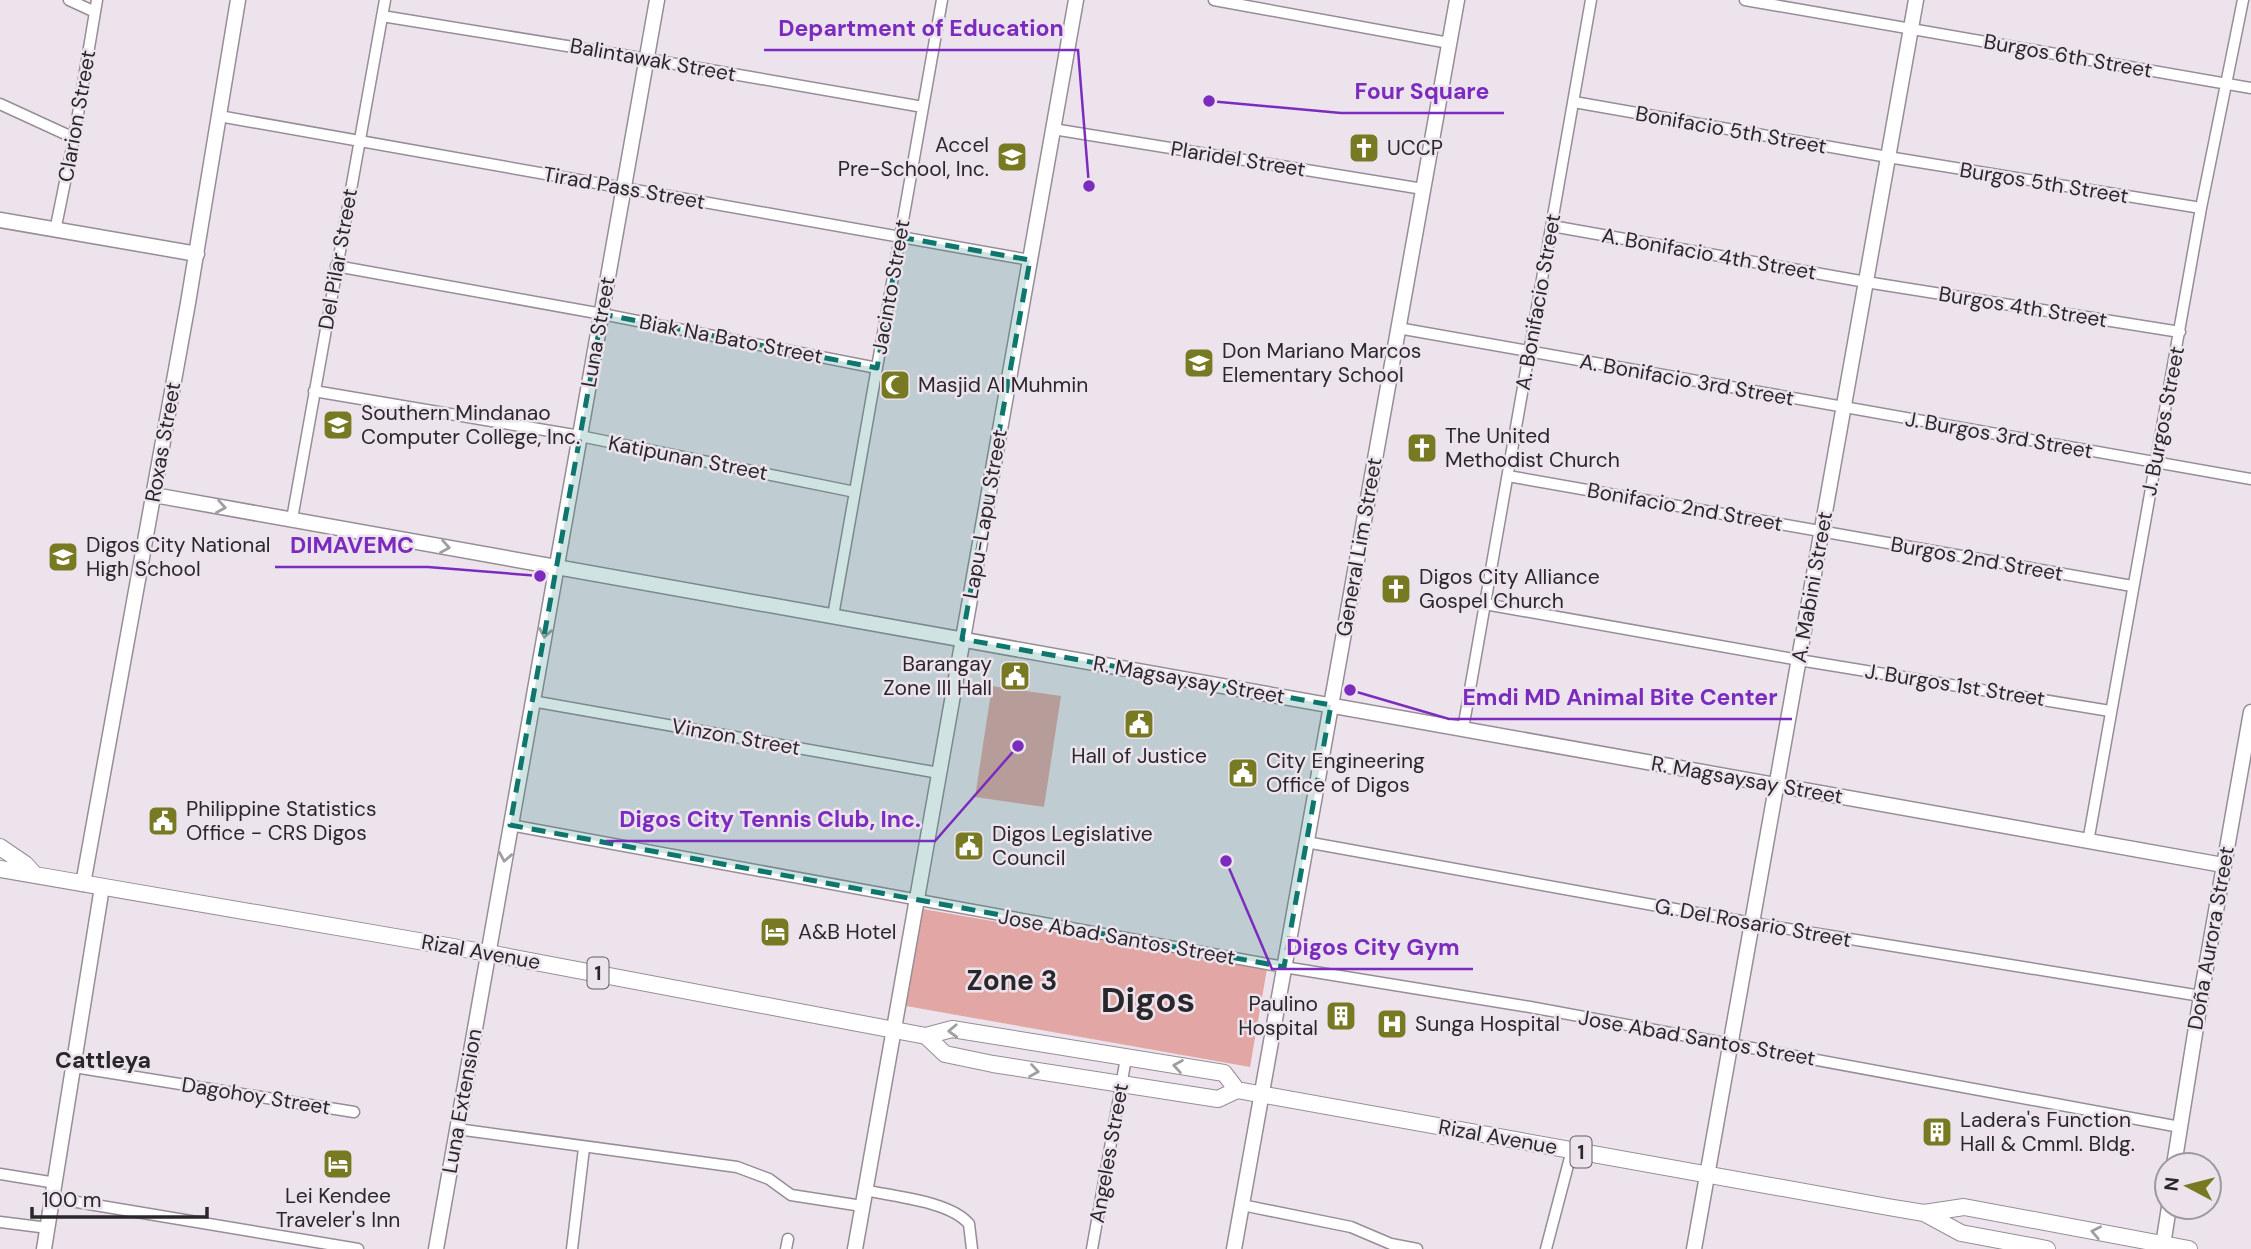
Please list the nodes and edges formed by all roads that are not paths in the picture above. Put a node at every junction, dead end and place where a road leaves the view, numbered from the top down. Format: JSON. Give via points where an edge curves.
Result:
{"nodes":[{"id":1,"x":69,"y":0,"type":"edge"},
{"id":2,"x":238,"y":0,"type":"edge"},
{"id":3,"x":385,"y":0,"type":"edge"},
{"id":4,"x":657,"y":0,"type":"edge"},
{"id":5,"x":942,"y":0,"type":"edge"},
{"id":6,"x":1076,"y":0,"type":"edge"},
{"id":7,"x":1214,"y":0,"type":"edge"},
{"id":8,"x":1457,"y":0,"type":"edge"},
{"id":9,"x":1591,"y":0,"type":"edge"},
{"id":10,"x":1745,"y":0,"type":"edge"},
{"id":11,"x":1916,"y":0,"type":"edge"},
{"id":12,"x":2243,"y":0,"type":"edge"},
{"id":13,"x":96,"y":6,"type":"edge"},
{"id":14,"x":382,"y":16,"type":"junction"},
{"id":15,"x":1911,"y":30,"type":"junction"},
{"id":16,"x":1449,"y":43,"type":"junction"},
{"id":17,"x":647,"y":58,"type":"junction"},
{"id":18,"x":2225,"y":83,"type":"junction"},
{"id":19,"x":2251,"y":88,"type":"edge"},
{"id":20,"x":1574,"y":102,"type":"junction"},
{"id":21,"x":0,"y":104,"type":"edge"},
{"id":22,"x":923,"y":107,"type":"junction"},
{"id":23,"x":219,"y":116,"type":"junction"},
{"id":24,"x":1053,"y":129,"type":"junction"},
{"id":25,"x":74,"y":138,"type":"junction"},
{"id":26,"x":359,"y":141,"type":"junction"},
{"id":27,"x":1888,"y":158,"type":"junction"},
{"id":28,"x":624,"y":188,"type":"junction"},
{"id":29,"x":1423,"y":189,"type":"junction"},
{"id":30,"x":2201,"y":208,"type":"junction"},
{"id":31,"x":0,"y":220,"type":"edge"},
{"id":32,"x":1552,"y":226,"type":"junction"},
{"id":33,"x":55,"y":231,"type":"junction"},
{"id":34,"x":900,"y":237,"type":"junction"},
{"id":35,"x":197,"y":254,"type":"junction"},
{"id":36,"x":1030,"y":260,"type":"junction"},
{"id":37,"x":336,"y":266,"type":"junction"},
{"id":38,"x":1866,"y":282,"type":"junction"},
{"id":39,"x":601,"y":314,"type":"junction"},
{"id":40,"x":1398,"y":328,"type":"junction"},
{"id":41,"x":2180,"y":332,"type":"junction"},
{"id":42,"x":1530,"y":352,"type":"junction"},
{"id":43,"x":877,"y":368,"type":"junction"},
{"id":44,"x":314,"y":391,"type":"junction"},
{"id":45,"x":1843,"y":408,"type":"junction"},
{"id":46,"x":580,"y":436,"type":"junction"},
{"id":47,"x":2155,"y":462,"type":"junction"},
{"id":48,"x":1508,"y":476,"type":"junction"},
{"id":49,"x":2251,"y":479,"type":"edge"},
{"id":50,"x":855,"y":492,"type":"junction"},
{"id":51,"x":153,"y":495,"type":"junction"},
{"id":52,"x":292,"y":519,"type":"junction"},
{"id":53,"x":1822,"y":531,"type":"junction"},
{"id":54,"x":556,"y":566,"type":"junction"},
{"id":55,"x":2133,"y":586,"type":"junction"},
{"id":56,"x":1485,"y":604,"type":"junction"},
{"id":57,"x":833,"y":616,"type":"junction"},
{"id":58,"x":962,"y":639,"type":"junction"},
{"id":59,"x":1799,"y":660,"type":"junction"},
{"id":60,"x":532,"y":701,"type":"junction"},
{"id":61,"x":1331,"y":705,"type":"junction"},
{"id":62,"x":2110,"y":711,"type":"junction"},
{"id":63,"x":2251,"y":712,"type":"edge"},
{"id":64,"x":1464,"y":729,"type":"junction"},
{"id":65,"x":939,"y":773,"type":"junction"},
{"id":66,"x":1776,"y":785,"type":"junction"},
{"id":67,"x":510,"y":825,"type":"junction"},
{"id":68,"x":1306,"y":842,"type":"junction"},
{"id":69,"x":2088,"y":842,"type":"junction"},
{"id":70,"x":0,"y":847,"type":"edge"},
{"id":71,"x":2224,"y":865,"type":"junction"},
{"id":72,"x":0,"y":869,"type":"edge"},
{"id":73,"x":34,"y":875,"type":"junction"},
{"id":74,"x":83,"y":884,"type":"junction"},
{"id":75,"x":102,"y":887,"type":"junction"},
{"id":76,"x":916,"y":900,"type":"junction"},
{"id":77,"x":1752,"y":923,"type":"junction"},
{"id":78,"x":488,"y":953,"type":"junction"},
{"id":79,"x":1284,"y":967,"type":"junction"},
{"id":80,"x":2200,"y":996,"type":"junction"},
{"id":81,"x":894,"y":1029,"type":"junction"},
{"id":82,"x":926,"y":1036,"type":"junction"},
{"id":83,"x":1730,"y":1044,"type":"junction"},
{"id":84,"x":1081,"y":1051,"type":"junction"},
{"id":85,"x":1126,"y":1058,"type":"junction"},
{"id":86,"x":74,"y":1067,"type":"junction"},
{"id":87,"x":1077,"y":1077,"type":"junction"},
{"id":88,"x":1122,"y":1085,"type":"junction"},
{"id":89,"x":1237,"y":1090,"type":"junction"},
{"id":90,"x":1262,"y":1094,"type":"junction"},
{"id":91,"x":354,"y":1112,"type":"dead end"},
{"id":92,"x":2180,"y":1127,"type":"junction"},
{"id":93,"x":457,"y":1129,"type":"junction"},
{"id":94,"x":584,"y":1148,"type":"junction"},
{"id":95,"x":1572,"y":1150,"type":"junction"},
{"id":96,"x":2176,"y":1151,"type":"edge"},
{"id":97,"x":0,"y":1174,"type":"edge"},
{"id":98,"x":1707,"y":1174,"type":"junction"},
{"id":99,"x":56,"y":1183,"type":"junction"},
{"id":100,"x":865,"y":1190,"type":"junction"},
{"id":101,"x":53,"y":1198,"type":"junction"},
{"id":102,"x":1242,"y":1205,"type":"junction"},
{"id":103,"x":862,"y":1206,"type":"junction"},
{"id":104,"x":1924,"y":1213,"type":"junction"},
{"id":105,"x":2167,"y":1221,"type":"edge"},
{"id":106,"x":0,"y":1222,"type":"edge"},
{"id":107,"x":48,"y":1228,"type":"junction"},
{"id":108,"x":2163,"y":1247,"type":"edge"},
{"id":109,"x":44,"y":1249,"type":"edge"},
{"id":110,"x":358,"y":1249,"type":"edge"},
{"id":111,"x":436,"y":1249,"type":"edge"},
{"id":112,"x":572,"y":1249,"type":"edge"},
{"id":113,"x":855,"y":1249,"type":"edge"},
{"id":114,"x":972,"y":1249,"type":"edge"},
{"id":115,"x":1092,"y":1249,"type":"edge"},
{"id":116,"x":1234,"y":1249,"type":"edge"},
{"id":117,"x":1417,"y":1249,"type":"edge"},
{"id":118,"x":1546,"y":1249,"type":"edge"},
{"id":119,"x":1694,"y":1249,"type":"edge"},
{"id":120,"x":2047,"y":1249,"type":"edge"},
{"id":121,"x":2189,"y":1249,"type":"edge"}],
"edges":[{"from":1,"to":13,"type":"street"},
{"from":2,"to":23,"type":"street","name":"Roxas Street"},
{"from":3,"to":14,"type":"street","name":"Del Pilar Street"},
{"from":4,"to":17,"type":"street","name":"Luna Street"},
{"from":5,"to":22,"type":"street","name":"Jacinto Street"},
{"from":6,"to":24,"type":"street","name":"Lapu-Lapu Street"},
{"from":7,"to":16,"type":"street"},
{"from":8,"to":16,"type":"street","name":"General Lim Street"},
{"from":9,"to":20,"type":"street","name":"A. Bonifacio Street"},
{"from":10,"to":15,"type":"street","name":"Burgos 6th Street"},
{"from":11,"to":15,"type":"street","name":"A. Mabini Street"},
{"from":12,"to":18,"type":"street","name":"J. Burgos Street"},
{"from":13,"to":25,"type":"street","name":"Clarion Street"},
{"from":14,"to":17,"type":"street","name":"Balintawak Street"},
{"from":14,"to":26,"type":"street","name":"Del Pilar Street"},
{"from":15,"to":18,"type":"street","name":"Burgos 6th Street"},
{"from":15,"to":27,"type":"street","name":"A. Mabini Street"},
{"from":16,"to":29,"type":"street","name":"General Lim Street"},
{"from":17,"to":22,"type":"street","name":"Balintawak Street"},
{"from":17,"to":28,"type":"street","name":"Luna Street"},
{"from":18,"to":19,"type":"street","name":"Burgos 6th Street"},
{"from":18,"to":30,"type":"street","name":"J. Burgos Street"},
{"from":20,"to":27,"type":"street","name":"Bonifacio 5th Street"},
{"from":20,"to":32,"type":"street","name":"A. Bonifacio Street"},
{"from":21,"to":25,"type":"street"},
{"from":22,"to":34,"type":"street","name":"Jacinto Street"},
{"from":23,"to":26,"type":"street","name":"Tirad Pass Street"},
{"from":23,"to":35,"type":"street","name":"Roxas Street"},
{"from":24,"to":29,"type":"street","name":"Plaridel Street"},
{"from":24,"to":36,"type":"street","name":"Lapu-Lapu Street"},
{"from":25,"to":33,"type":"street","name":"Clarion Street"},
{"from":26,"to":28,"type":"street","name":"Tirad Pass Street"},
{"from":26,"to":37,"type":"street","name":"Del Pilar Street"},
{"from":27,"to":30,"type":"street","name":"Burgos 5th Street"},
{"from":27,"to":38,"type":"street","name":"A. Mabini Street"},
{"from":28,"to":34,"type":"street","name":"Tirad Pass Street"},
{"from":28,"to":39,"type":"street","name":"Luna Street"},
{"from":29,"to":40,"type":"street","name":"General Lim Street"},
{"from":30,"to":41,"type":"street","name":"J. Burgos Street"},
{"from":31,"to":33,"type":"street"},
{"from":32,"to":38,"type":"street","name":"A. Bonifacio 4th Street"},
{"from":32,"to":42,"type":"street","name":"A. Bonifacio Street"},
{"from":33,"to":35,"type":"street"},
{"from":34,"to":36,"type":"street","name":"Tirad Pass Street"},
{"from":34,"to":43,"type":"street","name":"Jacinto Street"},
{"from":35,"to":51,"type":"street","name":"Roxas Street"},
{"from":36,"to":58,"type":"street","name":"Lapu-Lapu Street"},
{"from":37,"to":39,"type":"street","name":"Biak Na Bato Street"},
{"from":37,"to":44,"type":"street","name":"Del Pilar Street"},
{"from":38,"to":41,"type":"street","name":"Burgos 4th Street"},
{"from":38,"to":45,"type":"street","name":"A. Mabini Street"},
{"from":39,"to":43,"type":"street","name":"Biak Na Bato Street"},
{"from":39,"to":46,"type":"street","name":"Luna Street"},
{"from":40,"to":42,"type":"street","name":"A. Bonifacio 3rd Street"},
{"from":40,"to":61,"type":"street","name":"General Lim Street"},
{"from":41,"to":47,"type":"street","name":"J. Burgos Street"},
{"from":42,"to":45,"type":"street","name":"A. Bonifacio 3rd Street"},
{"from":42,"to":48,"type":"street","name":"A. Bonifacio Street"},
{"from":43,"to":50,"type":"street","name":"Jacinto Street"},
{"from":44,"to":46,"type":"street","name":"Katipunan Street"},
{"from":44,"to":52,"type":"street","name":"Del Pilar Street"},
{"from":45,"to":47,"type":"street","name":"J. Burgos 3rd Street"},
{"from":45,"to":53,"type":"street","name":"A. Mabini Street"},
{"from":46,"to":50,"type":"street","name":"Katipunan Street"},
{"from":46,"to":54,"type":"street","name":"Luna Street"},
{"from":47,"to":49,"type":"street","name":"J. Burgos 3rd Street"},
{"from":47,"to":55,"type":"street","name":"J. Burgos Street"},
{"from":48,"to":53,"type":"street","name":"Bonifacio 2nd Street"},
{"from":48,"to":56,"type":"street","name":"A. Bonifacio Street"},
{"from":50,"to":57,"type":"street","name":"Jacinto Street"},
{"from":51,"to":52,"type":"street","name":"R. Magsaysay Street","one_way":true},
{"from":51,"to":74,"type":"street","name":"Roxas Street"},
{"from":52,"to":54,"type":"street","name":"R. Magsaysay Street","one_way":true},
{"from":53,"to":55,"type":"street","name":"Burgos 2nd Street"},
{"from":53,"to":59,"type":"street","name":"A. Mabini Street"},
{"from":54,"to":57,"type":"street","name":"R. Magsaysay Street"},
{"from":54,"to":60,"type":"street","name":"Luna Street","one_way":true},
{"from":55,"to":62,"type":"street","name":"J. Burgos Street"},
{"from":56,"to":59,"type":"street","name":"J. Burgos 1st Street"},
{"from":56,"to":64,"type":"street","name":"A. Bonifacio Street"},
{"from":57,"to":58,"type":"street","name":"R. Magsaysay Street"},
{"from":58,"to":61,"type":"street","name":"R. Magsaysay Street"},
{"from":58,"to":65,"type":"street","name":"Lapu-Lapu Street"},
{"from":59,"to":62,"type":"street","name":"J. Burgos 1st Street"},
{"from":59,"to":66,"type":"street","name":"A. Mabini Street"},
{"from":60,"to":65,"type":"street","name":"Vinzon Street"},
{"from":60,"to":67,"type":"street","name":"Luna Street"},
{"from":61,"to":64,"type":"street","name":"R. Magsaysay Street"},
{"from":61,"to":68,"type":"street","name":"General Lim Street"},
{"from":62,"to":69,"type":"street","name":"J. Burgos Street"},
{"from":63,"to":71,"type":"street","name":"Doña Aurora Street"},
{"from":64,"to":66,"type":"street","name":"R. Magsaysay Street"},
{"from":65,"to":76,"type":"street","name":"Lapu-Lapu Street"},
{"from":66,"to":69,"type":"street","name":"R. Magsaysay Street"},
{"from":66,"to":77,"type":"street","name":"A. Mabini Street"},
{"from":67,"to":76,"type":"street","name":"Jose Abad Santos Street"},
{"from":67,"to":78,"type":"street","name":"Luna Street","one_way":true},
{"from":68,"to":77,"type":"street","name":"G. Del Rosario Street"},
{"from":68,"to":79,"type":"street","name":"General Lim Street"},
{"from":69,"to":71,"type":"street","name":"R. Magsaysay Street"},
{"from":70,"to":73,"type":"main road"},
{"from":71,"to":80,"type":"street","name":"Doña Aurora Street"},
{"from":72,"to":73,"type":"main road","name":"Rizal Avenue","number":"1"},
{"from":73,"to":74,"type":"main road","name":"Rizal Avenue","number":"1"},
{"from":74,"to":75,"type":"main road","name":"Rizal Avenue","number":"1"},
{"from":75,"to":78,"type":"main road","name":"Rizal Avenue","number":"1"},
{"from":75,"to":86,"type":"street"},
{"from":76,"to":79,"type":"street","name":"Jose Abad Santos Street"},
{"from":76,"to":81,"type":"street","name":"Lapu-Lapu Street"},
{"from":77,"to":80,"type":"street","name":"G. Del Rosario Street"},
{"from":77,"to":83,"type":"street","name":"A. Mabini Street"},
{"from":78,"to":81,"type":"main road","name":"Rizal Avenue","number":"1"},
{"from":78,"to":93,"type":"street","name":"Luna Extension"},
{"from":79,"to":83,"type":"street","name":"Jose Abad Santos Street"},
{"from":79,"to":90,"type":"street","name":"General Lim Street"},
{"from":80,"to":92,"type":"street","name":"Doña Aurora Street"},
{"from":81,"to":82,"type":"main road","name":"Rizal Avenue","number":"1"},
{"from":81,"to":100,"type":"street","name":"Lapu-Lapu Street"},
{"from":84,"to":82,"type":"main road","name":"Rizal Avenue","number":"1","one_way":true,"via":[[952,1028]]},
{"from":82,"to":87,"type":"main road","name":"Rizal Avenue","number":"1","one_way":true,"via":[[945,1054]]},
{"from":83,"to":92,"type":"street","name":"Jose Abad Santos Street"},
{"from":83,"to":98,"type":"street","name":"A. Mabini Street"},
{"from":84,"to":85,"type":"main road","name":"Rizal Avenue","number":"1"},
{"from":84,"to":87,"type":"main road"},
{"from":85,"to":88,"type":"street","name":"Angeles Street"},
{"from":89,"to":85,"type":"main road","name":"Rizal Avenue","number":"1","one_way":true,"via":[[1224,1073]]},
{"from":86,"to":91,"type":"street","name":"Dagohoy Street"},
{"from":86,"to":99,"type":"street"},
{"from":87,"to":88,"type":"main road","name":"Rizal Avenue","number":"1"},
{"from":88,"to":89,"type":"main road","name":"Rizal Avenue","number":"1","via":[[1218,1099]]},
{"from":88,"to":115,"type":"street","name":"Angeles Street"},
{"from":89,"to":90,"type":"main road","name":"Rizal Avenue","number":"1"},
{"from":90,"to":95,"type":"main road","name":"Rizal Avenue","number":"1"},
{"from":90,"to":102,"type":"street","name":"General Lim Street"},
{"from":92,"to":96,"type":"street","name":"Doña Aurora Street"},
{"from":93,"to":94,"type":"street"},
{"from":93,"to":111,"type":"street","name":"Luna Extension"},
{"from":94,"to":103,"type":"street","via":[[737,1167],[769,1179],[791,1195]]},
{"from":94,"to":112,"type":"street"},
{"from":95,"to":98,"type":"main road","name":"Rizal Avenue","number":"1"},
{"from":95,"to":118,"type":"street"},
{"from":97,"to":99,"type":"street"},
{"from":98,"to":104,"type":"main road","name":"Rizal Avenue","number":"1"},
{"from":98,"to":119,"type":"street","name":"A. Mabini Street"},
{"from":99,"to":101,"type":"street"},
{"from":100,"to":103,"type":"street","name":"Lapu-Lapu Street"},
{"from":100,"to":114,"type":"street","via":[[957,1214],[969,1224]]},
{"from":101,"to":107,"type":"street"},
{"from":101,"to":110,"type":"street"},
{"from":102,"to":116,"type":"street","name":"General Lim Street"},
{"from":102,"to":117,"type":"street","via":[[1351,1227]]},
{"from":103,"to":113,"type":"street","name":"Lapu-Lapu Street"},
{"from":108,"to":104,"type":"main road","name":"Rizal Avenue","number":"1","one_way":true,"via":[[1964,1207]]},
{"from":104,"to":120,"type":"main road","name":"Rizal Avenue","number":"1","via":[[1961,1233]]},
{"from":105,"to":108,"type":"street"},
{"from":106,"to":107,"type":"street"},
{"from":107,"to":109,"type":"street"},
{"from":108,"to":121,"type":"main road","name":"Rizal Avenue","number":"1"}]}
